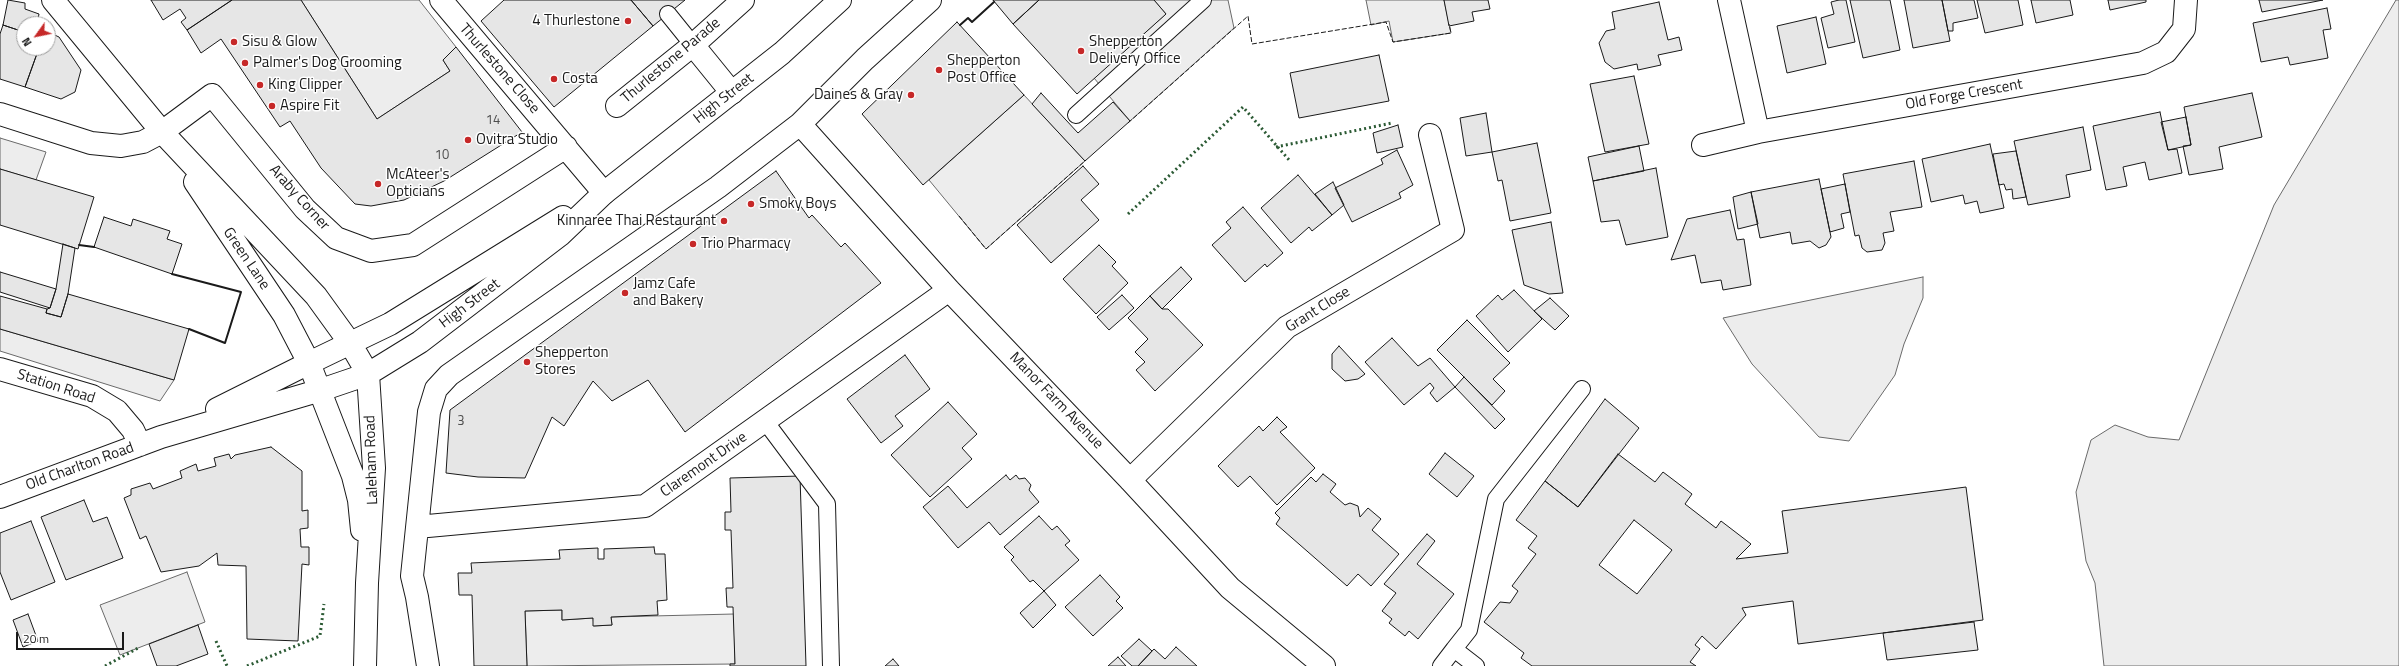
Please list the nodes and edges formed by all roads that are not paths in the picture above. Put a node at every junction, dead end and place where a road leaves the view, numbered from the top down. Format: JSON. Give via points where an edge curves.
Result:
{"nodes":[{"id":1,"x":53,"y":0,"type":"edge"},
{"id":2,"x":441,"y":0,"type":"edge"},
{"id":3,"x":743,"y":0,"type":"edge"},
{"id":4,"x":840,"y":0,"type":"edge"},
{"id":5,"x":930,"y":0,"type":"edge"},
{"id":6,"x":1203,"y":0,"type":"edge"},
{"id":7,"x":1729,"y":0,"type":"edge"},
{"id":8,"x":2186,"y":0,"type":"edge"},
{"id":9,"x":668,"y":14,"type":"dead end"},
{"id":10,"x":693,"y":45,"type":"junction"},
{"id":11,"x":732,"y":93,"type":"junction"},
{"id":12,"x":618,"y":106,"type":"dead end"},
{"id":13,"x":0,"y":114,"type":"edge"},
{"id":14,"x":1076,"y":115,"type":"dead end"},
{"id":15,"x":800,"y":124,"type":"junction"},
{"id":16,"x":162,"y":132,"type":"junction"},
{"id":17,"x":1758,"y":132,"type":"junction"},
{"id":18,"x":1430,"y":135,"type":"dead end"},
{"id":19,"x":1702,"y":145,"type":"dead end"},
{"id":20,"x":566,"y":147,"type":"junction"},
{"id":21,"x":604,"y":193,"type":"junction"},
{"id":22,"x":949,"y":290,"type":"junction"},
{"id":23,"x":350,"y":342,"type":"junction"},
{"id":24,"x":309,"y":363,"type":"junction"},
{"id":25,"x":0,"y":369,"type":"edge"},
{"id":26,"x":368,"y":374,"type":"junction"},
{"id":27,"x":1582,"y":389,"type":"dead end"},
{"id":28,"x":321,"y":390,"type":"junction"},
{"id":29,"x":765,"y":421,"type":"junction"},
{"id":30,"x":161,"y":437,"type":"junction"},
{"id":31,"x":140,"y":445,"type":"junction"},
{"id":32,"x":1130,"y":480,"type":"junction"},
{"id":33,"x":0,"y":497,"type":"edge"},
{"id":34,"x":417,"y":527,"type":"junction"},
{"id":35,"x":367,"y":583,"type":"junction"},
{"id":36,"x":1454,"y":649,"type":"junction"},
{"id":37,"x":365,"y":666,"type":"edge"},
{"id":38,"x":428,"y":666,"type":"edge"},
{"id":39,"x":831,"y":666,"type":"edge"},
{"id":40,"x":1324,"y":666,"type":"edge"},
{"id":41,"x":1441,"y":666,"type":"edge"},
{"id":42,"x":1476,"y":666,"type":"edge"}],
"edges":[{"from":1,"to":16,"type":"street","name":"Green Lane"},
{"from":2,"to":20,"type":"street","name":"Thurlestone Close"},
{"from":3,"to":10,"type":"street","name":"Thurlestone Parade"},
{"from":4,"to":11,"type":"street","name":"High Street","via":[[782,53]]},
{"from":5,"to":15,"type":"street"},
{"from":6,"to":14,"type":"lane"},
{"from":7,"to":17,"type":"street"},
{"from":8,"to":17,"type":"street","name":"Old Forge Crescent","via":[[2184,28],[2166,52],[2143,63]]},
{"from":9,"to":10,"type":"lane"},
{"from":10,"to":11,"type":"street"},
{"from":10,"to":12,"type":"street","name":"Thurlestone Parade"},
{"from":11,"to":21,"type":"street","name":"High Street"},
{"from":13,"to":16,"type":"street","via":[[91,143],[121,146],[143,142]]},
{"from":15,"to":22,"type":"street","name":"Manor Farm Avenue"},
{"from":15,"to":34,"type":"street","via":[[718,187],[449,375],[436,389],[429,412]]},
{"from":16,"to":20,"type":"street","name":"Araby Corner","via":[[212,95],[305,209],[336,238],[371,251],[413,245]]},
{"from":16,"to":23,"type":"street","name":"Green Lane","via":[[304,282]]},
{"from":16,"to":24,"type":"street","name":"Green Lane","via":[[284,315]]},
{"from":17,"to":19,"type":"street","name":"Old Forge Crescent"},
{"from":18,"to":32,"type":"street","name":"Grant Close","via":[[1453,230],[1287,327]]},
{"from":20,"to":21,"type":"street","name":"Thurlestone Close"},
{"from":21,"to":23,"type":"street","name":"High Street","via":[[390,324]]},
{"from":21,"to":26,"type":"street","name":"High Street","via":[[560,235],[406,352]]},
{"from":22,"to":29,"type":"street","name":"Claremont Drive"},
{"from":22,"to":32,"type":"street","name":"Manor Farm Avenue"},
{"from":23,"to":24,"type":"street","name":"High Street"},
{"from":23,"to":26,"type":"street","name":"Laleham Road"},
{"from":24,"to":28,"type":"street","name":"Green Lane"},
{"from":24,"to":30,"type":"street","name":"Old Charlton Road"},
{"from":25,"to":31,"type":"street","name":"Station Road","via":[[92,396],[117,411],[133,430]]},
{"from":26,"to":28,"type":"street","name":"High Street"},
{"from":26,"to":35,"type":"street","name":"Laleham Road","via":[[374,468]]},
{"from":27,"to":36,"type":"lane","via":[[1496,499],[1469,630]]},
{"from":28,"to":30,"type":"street","name":"Old Charlton Road"},
{"from":28,"to":35,"type":"street","name":"Laleham Road","via":[[344,448],[356,488]]},
{"from":29,"to":34,"type":"street","name":"Claremont Drive","via":[[645,506]]},
{"from":29,"to":39,"type":"lane","via":[[827,504]]},
{"from":30,"to":31,"type":"street","name":"Old Charlton Road"},
{"from":31,"to":33,"type":"street","name":"Old Charlton Road"},
{"from":32,"to":40,"type":"street","name":"Manor Farm Avenue","via":[[1230,588]]},
{"from":34,"to":38,"type":"street","via":[[412,576]]},
{"from":35,"to":37,"type":"street","name":"Laleham Road"},
{"from":36,"to":41,"type":"lane"},
{"from":36,"to":42,"type":"lane"}]}
